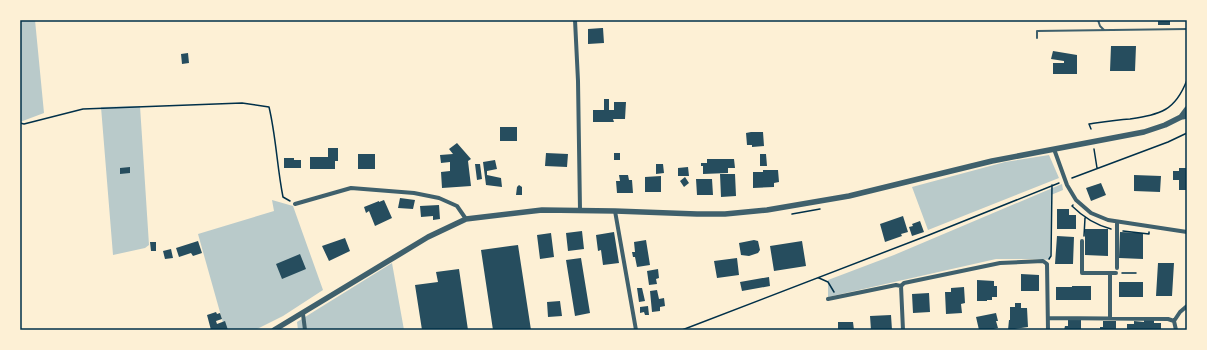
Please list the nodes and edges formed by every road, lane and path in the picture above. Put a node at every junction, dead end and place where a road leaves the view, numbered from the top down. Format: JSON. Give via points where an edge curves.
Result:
{"nodes":[{"id":1,"x":575,"y":20,"type":"edge"},
{"id":2,"x":1098,"y":20,"type":"edge"},
{"id":3,"x":1187,"y":29,"type":"edge"},
{"id":4,"x":1104,"y":30,"type":"junction"},
{"id":5,"x":1037,"y":38,"type":"dead end"},
{"id":6,"x":1187,"y":80,"type":"edge"},
{"id":7,"x":1187,"y":109,"type":"edge"},
{"id":8,"x":1184,"y":117,"type":"edge"},
{"id":9,"x":20,"y":123,"type":"edge"},
{"id":10,"x":1090,"y":129,"type":"dead end"},
{"id":11,"x":1187,"y":133,"type":"edge"},
{"id":12,"x":1054,"y":149,"type":"junction"},
{"id":13,"x":1094,"y":149,"type":"dead end"},
{"id":14,"x":1097,"y":168,"type":"junction"},
{"id":15,"x":1070,"y":178,"type":"dead end"},
{"id":16,"x":1059,"y":183,"type":"dead end"},
{"id":17,"x":1052,"y":185,"type":"junction"},
{"id":18,"x":295,"y":204,"type":"joint"},
{"id":19,"x":580,"y":210,"type":"junction"},
{"id":20,"x":615,"y":211,"type":"junction"},
{"id":21,"x":1084,"y":218,"type":"dead end"},
{"id":22,"x":466,"y":219,"type":"junction"},
{"id":23,"x":1117,"y":222,"type":"junction"},
{"id":24,"x":1187,"y":232,"type":"edge"},
{"id":25,"x":1082,"y":241,"type":"joint"},
{"id":26,"x":1046,"y":262,"type":"junction"},
{"id":27,"x":1116,"y":271,"type":"junction"},
{"id":28,"x":1110,"y":273,"type":"junction"},
{"id":29,"x":1136,"y":273,"type":"dead end"},
{"id":30,"x":819,"y":278,"type":"junction"},
{"id":31,"x":901,"y":286,"type":"junction"},
{"id":32,"x":837,"y":296,"type":"junction"},
{"id":33,"x":828,"y":299,"type":"dead end"},
{"id":34,"x":1187,"y":306,"type":"edge"},
{"id":35,"x":303,"y":314,"type":"junction"},
{"id":36,"x":1048,"y":318,"type":"junction"},
{"id":37,"x":1110,"y":318,"type":"junction"},
{"id":38,"x":1174,"y":322,"type":"junction"},
{"id":39,"x":274,"y":330,"type":"edge"},
{"id":40,"x":305,"y":330,"type":"edge"},
{"id":41,"x":636,"y":330,"type":"edge"},
{"id":42,"x":682,"y":330,"type":"edge"},
{"id":43,"x":903,"y":330,"type":"edge"},
{"id":44,"x":1048,"y":330,"type":"edge"},
{"id":45,"x":1176,"y":330,"type":"edge"}],
"edges":[{"from":1,"to":19,"type":"street"},
{"from":2,"to":4,"type":"lane"},
{"from":3,"to":4,"type":"lane"},
{"from":4,"to":5,"type":"lane","via":[[1037,31]]},
{"from":6,"to":10,"type":"path","via":[[1175,102],[1166,110],[1155,115],[1090,124]]},
{"from":7,"to":8,"type":"street"},
{"from":8,"to":12,"type":"street","via":[[1144,132]]},
{"from":9,"to":18,"type":"path","via":[[83,109],[242,103],[269,107],[282,197]]},
{"from":11,"to":14,"type":"path"},
{"from":12,"to":20,"type":"street","via":[[801,206],[725,214]]},
{"from":12,"to":23,"type":"street","via":[[1076,200],[1091,213]]},
{"from":13,"to":14,"type":"path"},
{"from":14,"to":15,"type":"path"},
{"from":16,"to":17,"type":"path"},
{"from":17,"to":26,"type":"path","via":[[1051,256]]},
{"from":17,"to":30,"type":"path"},
{"from":18,"to":22,"type":"street","via":[[351,188],[414,193],[439,198],[458,206]]},
{"from":19,"to":20,"type":"street"},
{"from":19,"to":22,"type":"street","via":[[542,210]]},
{"from":20,"to":41,"type":"street"},
{"from":21,"to":25,"type":"path"},
{"from":22,"to":35,"type":"street","via":[[428,237]]},
{"from":23,"to":24,"type":"street"},
{"from":23,"to":27,"type":"street"},
{"from":25,"to":28,"type":"street","via":[[1082,273]]},
{"from":26,"to":31,"type":"street","via":[[1000,263],[904,283]]},
{"from":26,"to":36,"type":"street"},
{"from":27,"to":28,"type":"street"},
{"from":27,"to":29,"type":"path"},
{"from":28,"to":37,"type":"street"},
{"from":30,"to":32,"type":"path","via":[[828,282]]},
{"from":30,"to":42,"type":"path"},
{"from":31,"to":32,"type":"street"},
{"from":31,"to":43,"type":"street"},
{"from":32,"to":33,"type":"street"},
{"from":34,"to":38,"type":"street"},
{"from":35,"to":39,"type":"street"},
{"from":35,"to":40,"type":"street"},
{"from":36,"to":37,"type":"street"},
{"from":36,"to":44,"type":"street"},
{"from":37,"to":38,"type":"street","via":[[1168,319]]},
{"from":38,"to":45,"type":"street"}]}
